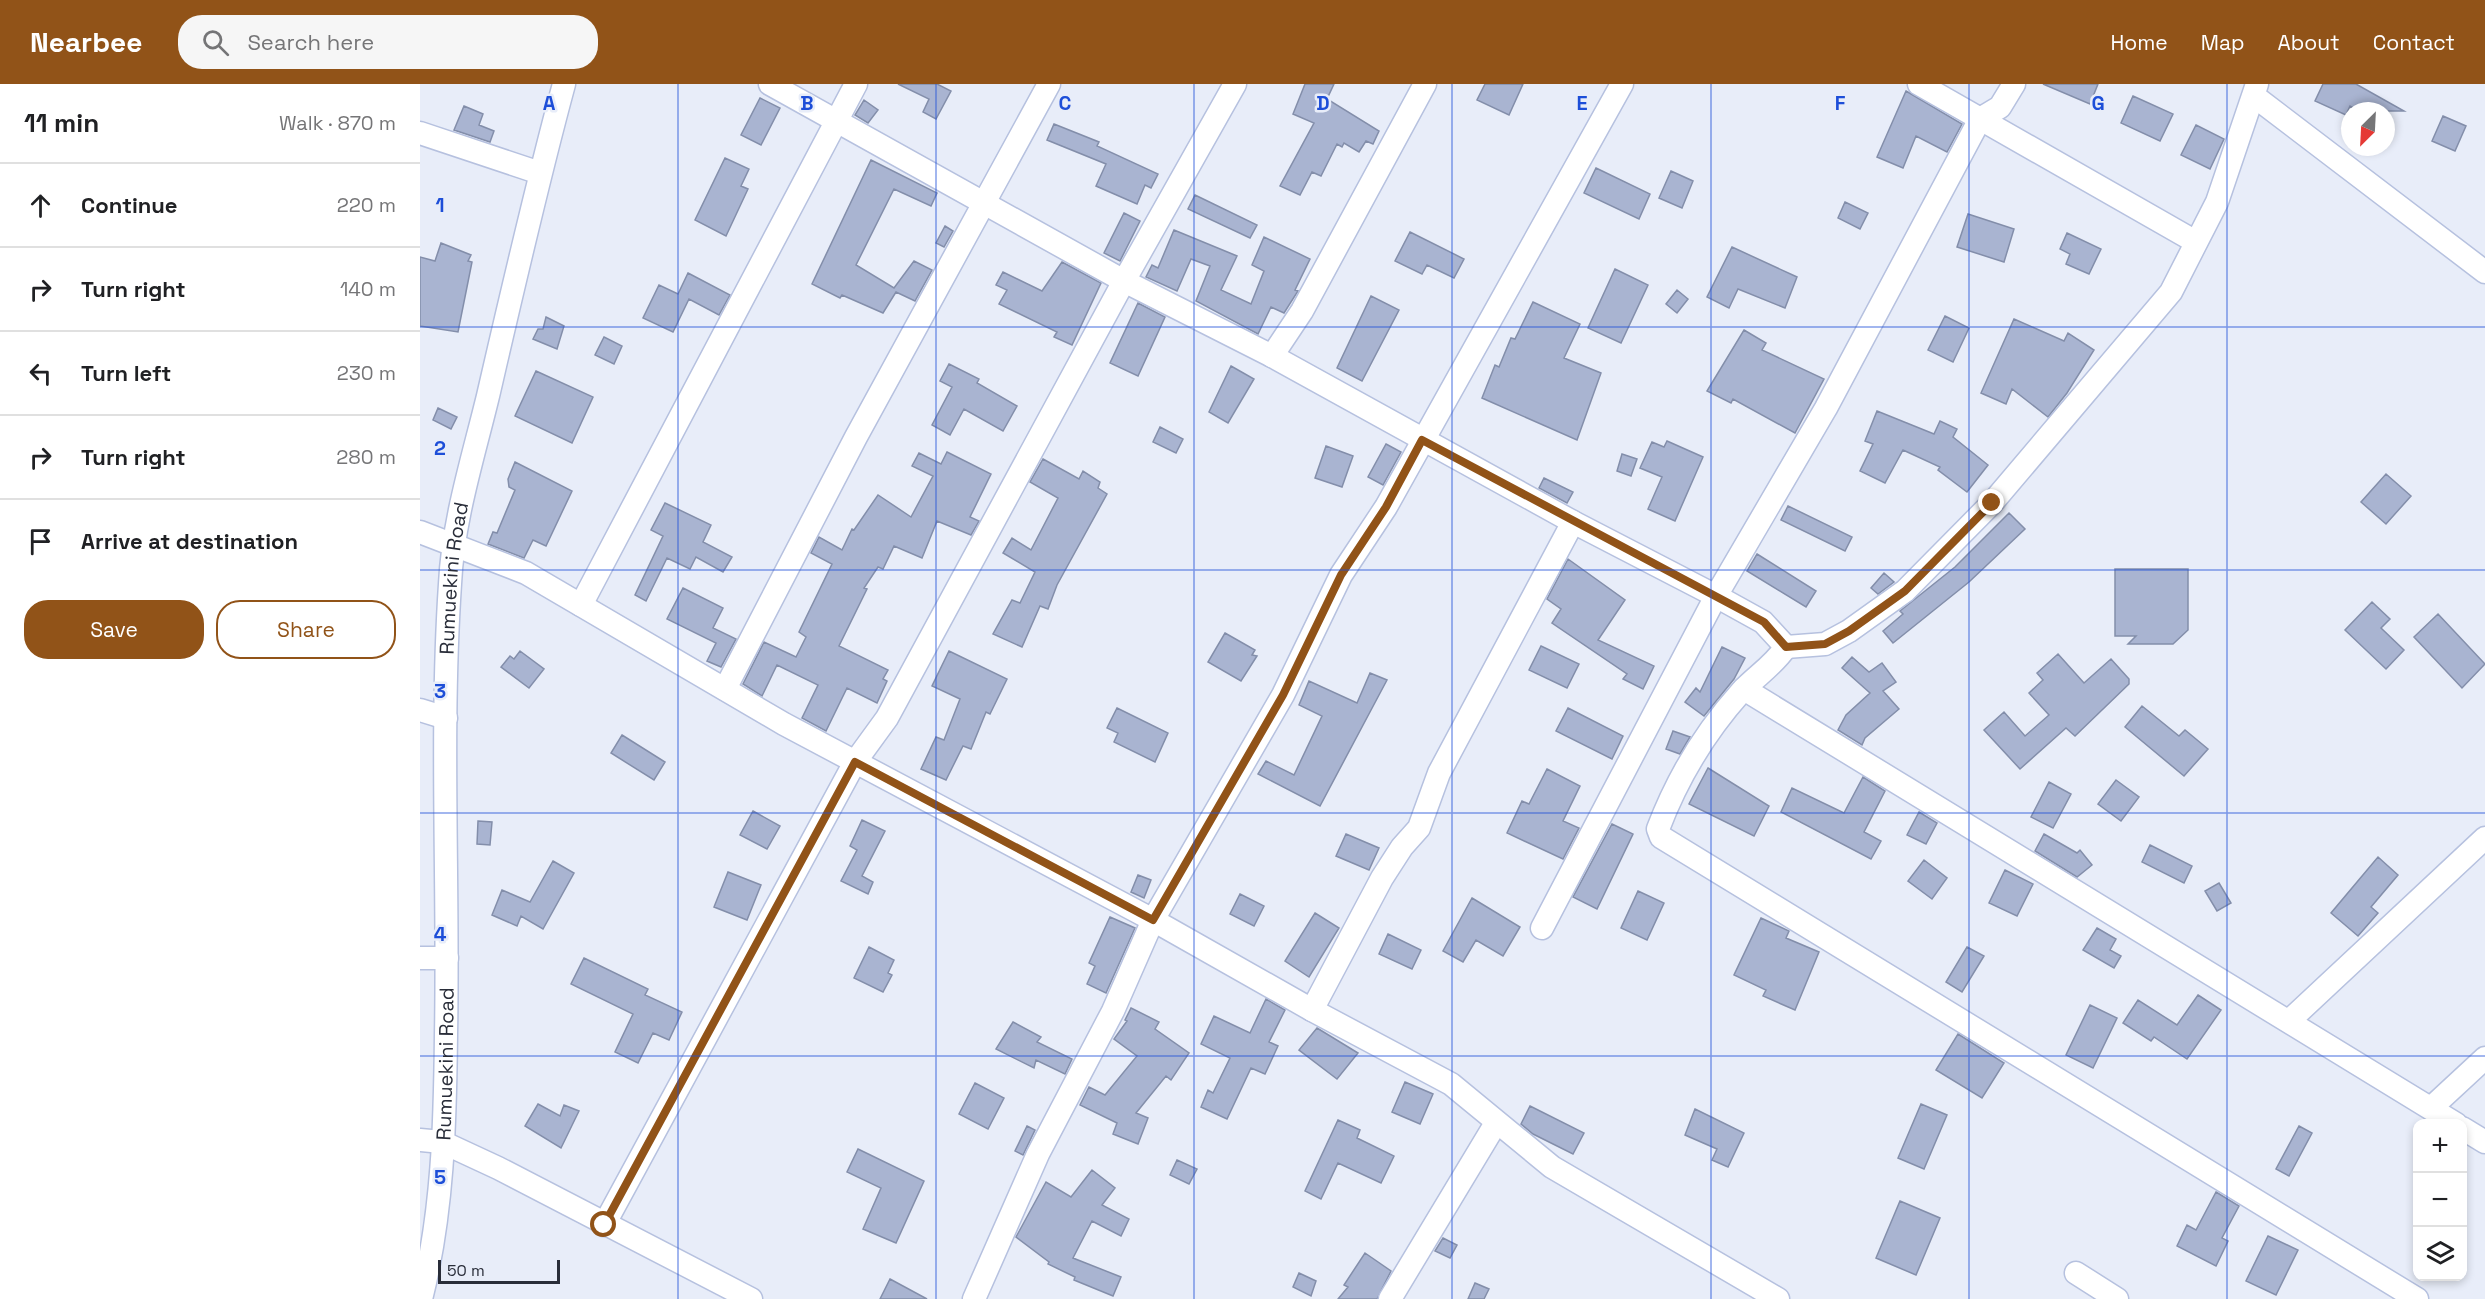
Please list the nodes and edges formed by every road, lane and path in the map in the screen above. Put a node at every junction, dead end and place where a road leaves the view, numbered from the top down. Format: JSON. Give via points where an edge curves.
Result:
{"nodes":[{"id":1,"x":564,"y":84,"type":"edge"},
{"id":2,"x":770,"y":84,"type":"edge"},
{"id":3,"x":856,"y":84,"type":"edge"},
{"id":4,"x":1049,"y":84,"type":"edge"},
{"id":5,"x":1235,"y":84,"type":"edge"},
{"id":6,"x":1425,"y":84,"type":"edge"},
{"id":7,"x":1623,"y":84,"type":"edge"},
{"id":8,"x":1919,"y":84,"type":"edge"},
{"id":9,"x":2014,"y":84,"type":"edge"},
{"id":10,"x":2255,"y":90,"type":"edge"},
{"id":11,"x":837,"y":119,"type":"junction"},
{"id":12,"x":1980,"y":119,"type":"junction"},
{"id":13,"x":420,"y":133,"type":"edge"},
{"id":14,"x":540,"y":172,"type":"junction"},
{"id":15,"x":983,"y":204,"type":"junction"},
{"id":16,"x":2196,"y":242,"type":"junction"},
{"id":17,"x":2485,"y":272,"type":"edge"},
{"id":18,"x":1124,"y":281,"type":"junction"},
{"id":19,"x":1272,"y":356,"type":"junction"},
{"id":20,"x":1422,"y":440,"type":"junction"},
{"id":21,"x":1573,"y":522,"type":"junction"},
{"id":22,"x":420,"y":532,"type":"edge"},
{"id":23,"x":453,"y":544,"type":"junction"},
{"id":24,"x":1716,"y":596,"type":"junction"},
{"id":25,"x":581,"y":605,"type":"junction"},
{"id":26,"x":1786,"y":647,"type":"junction"},
{"id":27,"x":724,"y":689,"type":"junction"},
{"id":28,"x":1744,"y":689,"type":"junction"},
{"id":29,"x":420,"y":710,"type":"edge"},
{"id":30,"x":446,"y":718,"type":"junction"},
{"id":31,"x":855,"y":762,"type":"junction"},
{"id":32,"x":2485,"y":838,"type":"edge"},
{"id":33,"x":1153,"y":920,"type":"junction"},
{"id":34,"x":1542,"y":928,"type":"dead end"},
{"id":35,"x":420,"y":958,"type":"edge"},
{"id":36,"x":447,"y":958,"type":"junction"},
{"id":37,"x":1312,"y":1010,"type":"junction"},
{"id":38,"x":2289,"y":1021,"type":"junction"},
{"id":39,"x":2485,"y":1058,"type":"edge"},
{"id":40,"x":2431,"y":1108,"type":"junction"},
{"id":41,"x":2448,"y":1119,"type":"edge"},
{"id":42,"x":1496,"y":1123,"type":"junction"},
{"id":43,"x":2467,"y":1131,"type":"edge"},
{"id":44,"x":431,"y":1141,"type":"edge"},
{"id":45,"x":2485,"y":1142,"type":"edge"},
{"id":46,"x":604,"y":1225,"type":"junction"},
{"id":47,"x":2076,"y":1273,"type":"dead end"},
{"id":48,"x":421,"y":1298,"type":"edge"},
{"id":49,"x":751,"y":1299,"type":"edge"},
{"id":50,"x":974,"y":1299,"type":"edge"},
{"id":51,"x":1390,"y":1299,"type":"edge"},
{"id":52,"x":1778,"y":1299,"type":"edge"},
{"id":53,"x":2117,"y":1299,"type":"edge"},
{"id":54,"x":2417,"y":1299,"type":"edge"}],
"edges":[{"from":1,"to":14,"type":"street","name":"Rumuekini Road"},
{"from":2,"to":11,"type":"street"},
{"from":3,"to":11,"type":"street"},
{"from":4,"to":15,"type":"street"},
{"from":5,"to":18,"type":"street"},
{"from":6,"to":19,"type":"street","via":[[1302,311]]},
{"from":7,"to":20,"type":"street"},
{"from":8,"to":12,"type":"street"},
{"from":9,"to":12,"type":"street","via":[[2000,107]]},
{"from":10,"to":16,"type":"street","via":[[2217,202]]},
{"from":10,"to":17,"type":"street"},
{"from":11,"to":15,"type":"street"},
{"from":11,"to":25,"type":"street"},
{"from":12,"to":16,"type":"street"},
{"from":12,"to":24,"type":"street","via":[[1826,408]]},
{"from":13,"to":14,"type":"street"},
{"from":14,"to":23,"type":"street","name":"Rumuekini Road"},
{"from":15,"to":18,"type":"street"},
{"from":15,"to":27,"type":"street"},
{"from":16,"to":26,"type":"street","via":[[2171,292],[1992,503],[1905,591],[1825,644]]},
{"from":18,"to":19,"type":"street"},
{"from":18,"to":31,"type":"street","via":[[887,718]]},
{"from":19,"to":20,"type":"street"},
{"from":20,"to":21,"type":"street"},
{"from":20,"to":33,"type":"street","via":[[1386,507],[1341,575],[1283,695]]},
{"from":21,"to":24,"type":"street"},
{"from":21,"to":37,"type":"street","via":[[1439,773],[1419,828],[1382,878]]},
{"from":22,"to":23,"type":"street"},
{"from":23,"to":25,"type":"street","via":[[526,573]]},
{"from":23,"to":30,"type":"street","name":"Rumuekini Road"},
{"from":24,"to":26,"type":"street","via":[[1764,622]]},
{"from":24,"to":34,"type":"street"},
{"from":25,"to":27,"type":"street"},
{"from":26,"to":28,"type":"street","via":[[1773,665]]},
{"from":27,"to":31,"type":"street"},
{"from":28,"to":38,"type":"street"},
{"from":28,"to":54,"type":"street","via":[[1722,714],[1676,786],[1658,829],[1667,843]]},
{"from":29,"to":30,"type":"street"},
{"from":30,"to":36,"type":"street","name":"Rumuekini Road"},
{"from":31,"to":33,"type":"street"},
{"from":31,"to":46,"type":"street"},
{"from":32,"to":38,"type":"street"},
{"from":33,"to":37,"type":"street"},
{"from":33,"to":50,"type":"street","via":[[1113,1011],[1038,1154]]},
{"from":35,"to":36,"type":"street"},
{"from":36,"to":44,"type":"street","name":"Rumuekini Road"},
{"from":37,"to":42,"type":"street","via":[[1451,1084]]},
{"from":38,"to":40,"type":"street"},
{"from":39,"to":40,"type":"street"},
{"from":40,"to":41,"type":"street"},
{"from":42,"to":51,"type":"street"},
{"from":42,"to":52,"type":"street","via":[[1552,1167]]},
{"from":43,"to":45,"type":"street"},
{"from":44,"to":46,"type":"street","via":[[498,1168]]},
{"from":44,"to":48,"type":"street","name":"Rumuekini Road","via":[[438,1210]]},
{"from":46,"to":49,"type":"street"},
{"from":47,"to":53,"type":"street"}]}
